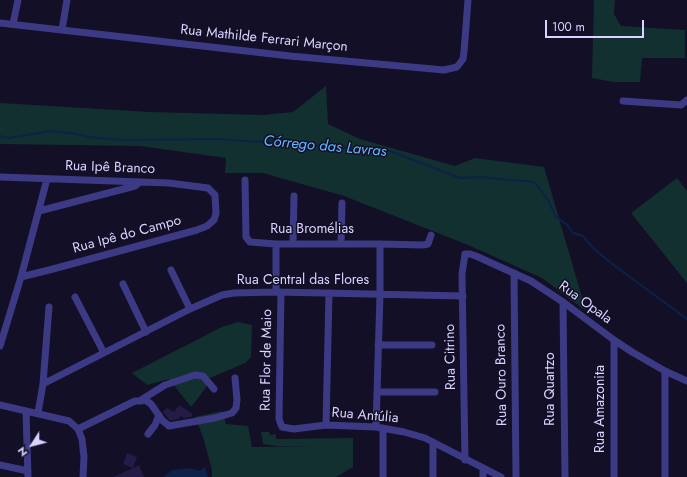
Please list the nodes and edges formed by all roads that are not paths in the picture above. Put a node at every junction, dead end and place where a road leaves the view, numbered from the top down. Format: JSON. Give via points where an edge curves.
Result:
{"nodes":[{"id":1,"x":18,"y":0,"type":"edge"},
{"id":2,"x":68,"y":0,"type":"edge"},
{"id":3,"x":468,"y":0,"type":"edge"},
{"id":4,"x":0,"y":23,"type":"edge"},
{"id":5,"x":13,"y":24,"type":"junction"},
{"id":6,"x":62,"y":30,"type":"junction"},
{"id":7,"x":687,"y":100,"type":"edge"},
{"id":8,"x":623,"y":101,"type":"dead end"},
{"id":9,"x":0,"y":177,"type":"edge"},
{"id":10,"x":47,"y":179,"type":"junction"},
{"id":11,"x":245,"y":180,"type":"dead end"},
{"id":12,"x":140,"y":182,"type":"junction"},
{"id":13,"x":215,"y":195,"type":"joint"},
{"id":14,"x":294,"y":196,"type":"dead end"},
{"id":15,"x":342,"y":203,"type":"dead end"},
{"id":16,"x":39,"y":210,"type":"junction"},
{"id":17,"x":431,"y":235,"type":"dead end"},
{"id":18,"x":276,"y":244,"type":"junction"},
{"id":19,"x":293,"y":244,"type":"junction"},
{"id":20,"x":340,"y":244,"type":"junction"},
{"id":21,"x":380,"y":244,"type":"junction"},
{"id":22,"x":465,"y":254,"type":"joint"},
{"id":23,"x":171,"y":270,"type":"dead end"},
{"id":24,"x":514,"y":273,"type":"junction"},
{"id":25,"x":21,"y":277,"type":"junction"},
{"id":26,"x":123,"y":284,"type":"dead end"},
{"id":27,"x":278,"y":292,"type":"junction"},
{"id":28,"x":329,"y":293,"type":"junction"},
{"id":29,"x":380,"y":294,"type":"junction"},
{"id":30,"x":463,"y":296,"type":"junction"},
{"id":31,"x":75,"y":297,"type":"dead end"},
{"id":32,"x":563,"y":302,"type":"junction"},
{"id":33,"x":49,"y":307,"type":"dead end"},
{"id":34,"x":190,"y":309,"type":"junction"},
{"id":35,"x":146,"y":332,"type":"junction"},
{"id":36,"x":614,"y":340,"type":"junction"},
{"id":37,"x":378,"y":345,"type":"junction"},
{"id":38,"x":432,"y":345,"type":"dead end"},
{"id":39,"x":0,"y":346,"type":"edge"},
{"id":40,"x":104,"y":353,"type":"junction"},
{"id":41,"x":665,"y":371,"type":"junction"},
{"id":42,"x":235,"y":378,"type":"dead end"},
{"id":43,"x":687,"y":381,"type":"edge"},
{"id":44,"x":43,"y":384,"type":"junction"},
{"id":45,"x":214,"y":389,"type":"dead end"},
{"id":46,"x":377,"y":392,"type":"junction"},
{"id":47,"x":435,"y":392,"type":"dead end"},
{"id":48,"x":141,"y":400,"type":"junction"},
{"id":49,"x":0,"y":404,"type":"edge"},
{"id":50,"x":26,"y":411,"type":"junction"},
{"id":51,"x":38,"y":413,"type":"junction"},
{"id":52,"x":159,"y":415,"type":"junction"},
{"id":53,"x":326,"y":424,"type":"junction"},
{"id":54,"x":282,"y":427,"type":"joint"},
{"id":55,"x":78,"y":428,"type":"junction"},
{"id":56,"x":379,"y":428,"type":"junction"},
{"id":57,"x":148,"y":434,"type":"dead end"},
{"id":58,"x":433,"y":442,"type":"junction"},
{"id":59,"x":465,"y":460,"type":"junction"},
{"id":60,"x":0,"y":465,"type":"edge"},
{"id":61,"x":483,"y":469,"type":"junction"},
{"id":62,"x":28,"y":474,"type":"edge"},
{"id":63,"x":83,"y":477,"type":"edge"},
{"id":64,"x":383,"y":477,"type":"edge"},
{"id":65,"x":433,"y":477,"type":"edge"},
{"id":66,"x":483,"y":477,"type":"edge"},
{"id":67,"x":501,"y":477,"type":"edge"},
{"id":68,"x":516,"y":477,"type":"edge"},
{"id":69,"x":565,"y":477,"type":"edge"},
{"id":70,"x":614,"y":477,"type":"edge"},
{"id":71,"x":665,"y":477,"type":"edge"}],
"edges":[{"from":1,"to":5,"type":"street"},
{"from":2,"to":6,"type":"street"},
{"from":3,"to":6,"type":"street","name":"Rua Mathilde Ferrari Marçon","via":[[462,59],[456,67],[444,70],[290,56]]},
{"from":4,"to":5,"type":"street","name":"Rua Mathilde Ferrari Marçon"},
{"from":5,"to":6,"type":"street","name":"Rua Mathilde Ferrari Marçon"},
{"from":7,"to":8,"type":"street","via":[[681,105]]},
{"from":9,"to":10,"type":"street","name":"Rua Ipê Branco"},
{"from":10,"to":12,"type":"street","name":"Rua Ipê Branco"},
{"from":10,"to":16,"type":"street"},
{"from":11,"to":18,"type":"street","name":"Rua Bromélias","via":[[246,237],[254,243]]},
{"from":12,"to":13,"type":"street","name":"Rua Ipê Branco","via":[[203,187]]},
{"from":12,"to":16,"type":"street","via":[[135,186]]},
{"from":13,"to":25,"type":"street","name":"Rua Ipê do Campo","via":[[216,213],[214,220],[207,226]]},
{"from":14,"to":19,"type":"street"},
{"from":15,"to":20,"type":"street"},
{"from":16,"to":25,"type":"street"},
{"from":17,"to":21,"type":"street","name":"Rua Bromélias","via":[[428,244],[424,245]]},
{"from":18,"to":19,"type":"street","name":"Rua Bromélias"},
{"from":18,"to":27,"type":"street","name":"Rua Flor de Maio"},
{"from":19,"to":20,"type":"street","name":"Rua Bromélias"},
{"from":20,"to":21,"type":"street","name":"Rua Bromélias"},
{"from":21,"to":29,"type":"street"},
{"from":22,"to":24,"type":"street","name":"Rua Opala","via":[[476,256]]},
{"from":22,"to":30,"type":"street","name":"Rua Citrino"},
{"from":23,"to":34,"type":"street"},
{"from":24,"to":32,"type":"street","name":"Rua Opala"},
{"from":24,"to":68,"type":"street","name":"Rua Ouro Branco"},
{"from":25,"to":39,"type":"street"},
{"from":26,"to":35,"type":"street"},
{"from":27,"to":28,"type":"street","name":"Rua Central das Flores"},
{"from":27,"to":34,"type":"street","name":"Rua Central das Flores","via":[[222,295]]},
{"from":27,"to":54,"type":"street","name":"Rua Flor de Maio","via":[[279,419]]},
{"from":28,"to":29,"type":"street","name":"Rua Central das Flores"},
{"from":28,"to":53,"type":"street"},
{"from":29,"to":30,"type":"street","name":"Rua Central das Flores"},
{"from":29,"to":37,"type":"street"},
{"from":30,"to":59,"type":"street","name":"Rua Citrino"},
{"from":31,"to":40,"type":"street"},
{"from":32,"to":36,"type":"street","name":"Rua Opala"},
{"from":32,"to":69,"type":"street","name":"Rua Quartzo"},
{"from":33,"to":44,"type":"street"},
{"from":34,"to":35,"type":"street","name":"Rua Central das Flores"},
{"from":35,"to":40,"type":"street","name":"Rua Central das Flores"},
{"from":36,"to":41,"type":"street","name":"Rua Opala"},
{"from":36,"to":70,"type":"street","name":"Rua Amazonita"},
{"from":37,"to":38,"type":"street"},
{"from":37,"to":46,"type":"street"},
{"from":40,"to":44,"type":"street","name":"Rua Central das Flores"},
{"from":41,"to":43,"type":"street","name":"Rua Opala"},
{"from":41,"to":71,"type":"street"},
{"from":42,"to":52,"type":"street","via":[[237,400],[232,413],[169,426]]},
{"from":44,"to":51,"type":"street"},
{"from":45,"to":48,"type":"street","via":[[203,376],[195,375],[165,385]]},
{"from":46,"to":47,"type":"street"},
{"from":46,"to":56,"type":"street"},
{"from":48,"to":52,"type":"street","via":[[148,402]]},
{"from":48,"to":55,"type":"street"},
{"from":49,"to":50,"type":"street"},
{"from":50,"to":51,"type":"street"},
{"from":50,"to":62,"type":"street"},
{"from":51,"to":55,"type":"street","via":[[69,421]]},
{"from":52,"to":57,"type":"street"},
{"from":53,"to":54,"type":"street","name":"Rua Antúlia","via":[[294,429]]},
{"from":53,"to":56,"type":"street","name":"Rua Antúlia"},
{"from":55,"to":63,"type":"street","via":[[84,457]]},
{"from":56,"to":58,"type":"street","name":"Rua Antúlia","via":[[414,435]]},
{"from":56,"to":64,"type":"street"},
{"from":58,"to":59,"type":"street","name":"Rua Antúlia"},
{"from":58,"to":65,"type":"street"},
{"from":59,"to":61,"type":"street","name":"Rua Antúlia"},
{"from":60,"to":62,"type":"street"},
{"from":61,"to":66,"type":"street"},
{"from":61,"to":67,"type":"street","name":"Rua Antúlia"}]}
